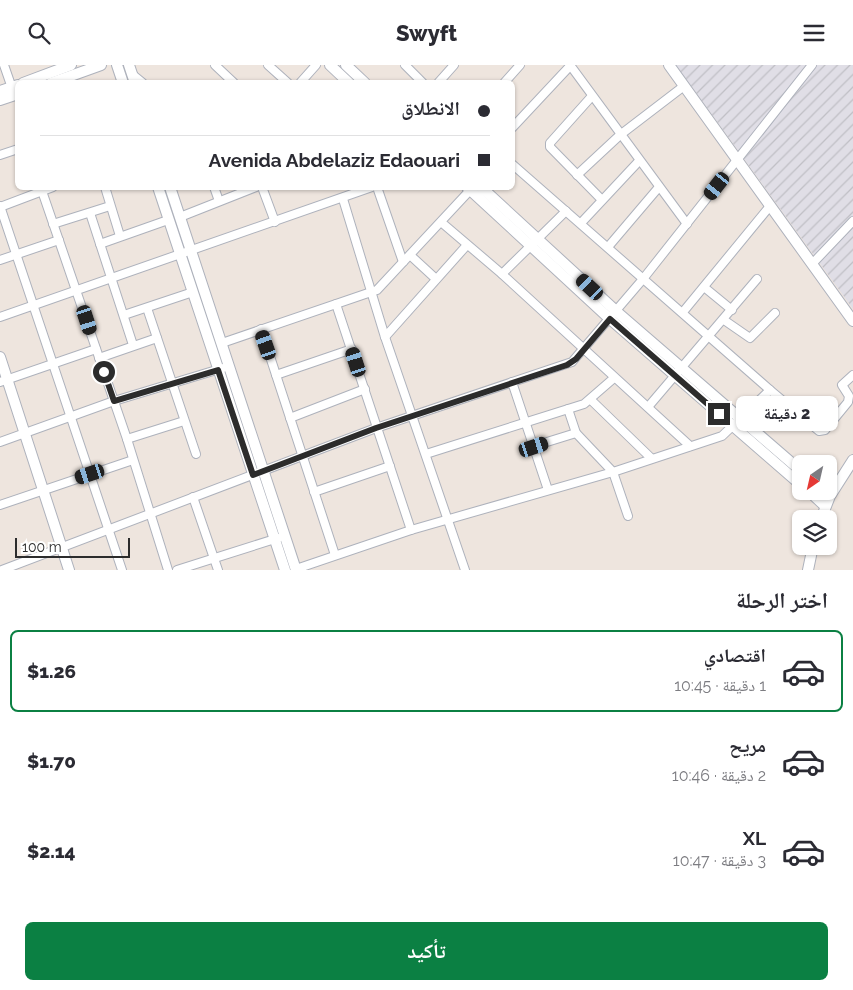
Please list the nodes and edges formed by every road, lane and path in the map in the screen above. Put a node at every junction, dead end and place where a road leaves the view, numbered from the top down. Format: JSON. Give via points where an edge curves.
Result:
{"nodes":[{"id":1,"x":4,"y":65,"type":"edge"},
{"id":2,"x":71,"y":65,"type":"edge"},
{"id":3,"x":101,"y":65,"type":"edge"},
{"id":4,"x":117,"y":65,"type":"edge"},
{"id":5,"x":215,"y":65,"type":"edge"},
{"id":6,"x":268,"y":65,"type":"edge"},
{"id":7,"x":316,"y":65,"type":"edge"},
{"id":8,"x":330,"y":65,"type":"edge"},
{"id":9,"x":346,"y":65,"type":"edge"},
{"id":10,"x":405,"y":65,"type":"edge"},
{"id":11,"x":454,"y":65,"type":"edge"},
{"id":12,"x":520,"y":65,"type":"edge"},
{"id":13,"x":570,"y":65,"type":"edge"},
{"id":14,"x":669,"y":65,"type":"edge"},
{"id":15,"x":812,"y":65,"type":"edge"},
{"id":16,"x":31,"y":80,"type":"edge"},
{"id":17,"x":59,"y":80,"type":"edge"},
{"id":18,"x":122,"y":80,"type":"edge"},
{"id":19,"x":231,"y":80,"type":"edge"},
{"id":20,"x":285,"y":80,"type":"edge"},
{"id":21,"x":303,"y":80,"type":"edge"},
{"id":22,"x":346,"y":80,"type":"edge"},
{"id":23,"x":362,"y":80,"type":"edge"},
{"id":24,"x":420,"y":80,"type":"edge"},
{"id":25,"x":441,"y":80,"type":"edge"},
{"id":26,"x":507,"y":80,"type":"edge"},
{"id":27,"x":684,"y":86,"type":"junction"},
{"id":28,"x":15,"y":90,"type":"edge"},
{"id":29,"x":0,"y":91,"type":"edge"},
{"id":30,"x":592,"y":96,"type":"junction"},
{"id":31,"x":0,"y":100,"type":"edge"},
{"id":32,"x":515,"y":125,"type":"edge"},
{"id":33,"x":620,"y":135,"type":"junction"},
{"id":34,"x":15,"y":150,"type":"edge"},
{"id":35,"x":0,"y":155,"type":"edge"},
{"id":36,"x":639,"y":161,"type":"junction"},
{"id":37,"x":738,"y":161,"type":"junction"},
{"id":38,"x":515,"y":167,"type":"edge"},
{"id":39,"x":577,"y":175,"type":"junction"},
{"id":40,"x":659,"y":187,"type":"junction"},
{"id":41,"x":105,"y":190,"type":"edge"},
{"id":42,"x":159,"y":190,"type":"edge"},
{"id":43,"x":171,"y":190,"type":"edge"},
{"id":44,"x":215,"y":190,"type":"edge"},
{"id":45,"x":248,"y":190,"type":"edge"},
{"id":46,"x":263,"y":190,"type":"edge"},
{"id":47,"x":345,"y":190,"type":"edge"},
{"id":48,"x":365,"y":190,"type":"edge"},
{"id":49,"x":378,"y":190,"type":"edge"},
{"id":50,"x":469,"y":190,"type":"edge"},
{"id":51,"x":471,"y":190,"type":"edge"},
{"id":52,"x":484,"y":190,"type":"edge"},
{"id":53,"x":42,"y":191,"type":"joint"},
{"id":54,"x":345,"y":198,"type":"junction"},
{"id":55,"x":602,"y":200,"type":"junction"},
{"id":56,"x":219,"y":201,"type":"junction"},
{"id":57,"x":110,"y":206,"type":"junction"},
{"id":58,"x":770,"y":206,"type":"junction"},
{"id":59,"x":0,"y":207,"type":"edge"},
{"id":60,"x":566,"y":211,"type":"junction"},
{"id":61,"x":90,"y":213,"type":"junction"},
{"id":62,"x":180,"y":217,"type":"junction"},
{"id":63,"x":168,"y":220,"type":"junction"},
{"id":64,"x":853,"y":221,"type":"edge"},
{"id":65,"x":274,"y":222,"type":"junction"},
{"id":66,"x":441,"y":222,"type":"junction"},
{"id":67,"x":581,"y":223,"type":"junction"},
{"id":68,"x":53,"y":224,"type":"junction"},
{"id":69,"x":687,"y":225,"type":"junction"},
{"id":70,"x":120,"y":236,"type":"junction"},
{"id":71,"x":538,"y":237,"type":"junction"},
{"id":72,"x":59,"y":240,"type":"junction"},
{"id":73,"x":100,"y":244,"type":"junction"},
{"id":74,"x":467,"y":245,"type":"junction"},
{"id":75,"x":529,"y":245,"type":"junction"},
{"id":76,"x":608,"y":247,"type":"junction"},
{"id":77,"x":192,"y":252,"type":"junction"},
{"id":78,"x":16,"y":254,"type":"junction"},
{"id":79,"x":181,"y":255,"type":"junction"},
{"id":80,"x":410,"y":255,"type":"junction"},
{"id":81,"x":0,"y":260,"type":"edge"},
{"id":82,"x":403,"y":262,"type":"junction"},
{"id":83,"x":812,"y":264,"type":"junction"},
{"id":84,"x":502,"y":274,"type":"junction"},
{"id":85,"x":436,"y":279,"type":"junction"},
{"id":86,"x":644,"y":279,"type":"junction"},
{"id":87,"x":757,"y":279,"type":"dead end"},
{"id":88,"x":111,"y":280,"type":"junction"},
{"id":89,"x":704,"y":287,"type":"junction"},
{"id":90,"x":77,"y":291,"type":"junction"},
{"id":91,"x":192,"y":292,"type":"junction"},
{"id":92,"x":371,"y":293,"type":"junction"},
{"id":93,"x":336,"y":304,"type":"junction"},
{"id":94,"x":34,"y":306,"type":"junction"},
{"id":95,"x":147,"y":308,"type":"junction"},
{"id":96,"x":732,"y":310,"type":"junction"},
{"id":97,"x":683,"y":312,"type":"junction"},
{"id":98,"x":775,"y":313,"type":"dead end"},
{"id":99,"x":124,"y":315,"type":"junction"},
{"id":100,"x":613,"y":315,"type":"junction"},
{"id":101,"x":0,"y":317,"type":"edge"},
{"id":102,"x":724,"y":319,"type":"junction"},
{"id":103,"x":853,"y":321,"type":"edge"},
{"id":104,"x":261,"y":329,"type":"junction"},
{"id":105,"x":709,"y":336,"type":"junction"},
{"id":106,"x":385,"y":337,"type":"junction"},
{"id":107,"x":157,"y":338,"type":"junction"},
{"id":108,"x":222,"y":343,"type":"junction"},
{"id":109,"x":133,"y":345,"type":"junction"},
{"id":110,"x":96,"y":349,"type":"junction"},
{"id":111,"x":352,"y":349,"type":"junction"},
{"id":112,"x":584,"y":349,"type":"junction"},
{"id":113,"x":0,"y":357,"type":"edge"},
{"id":114,"x":99,"y":358,"type":"junction"},
{"id":115,"x":53,"y":364,"type":"junction"},
{"id":116,"x":229,"y":367,"type":"junction"},
{"id":117,"x":218,"y":370,"type":"junction"},
{"id":118,"x":678,"y":372,"type":"junction"},
{"id":119,"x":276,"y":375,"type":"junction"},
{"id":120,"x":853,"y":375,"type":"edge"},
{"id":121,"x":614,"y":377,"type":"junction"},
{"id":122,"x":4,"y":381,"type":"edge"},
{"id":123,"x":512,"y":382,"type":"junction"},
{"id":124,"x":171,"y":383,"type":"junction"},
{"id":125,"x":365,"y":389,"type":"junction"},
{"id":126,"x":770,"y":390,"type":"junction"},
{"id":127,"x":591,"y":400,"type":"junction"},
{"id":128,"x":114,"y":401,"type":"junction"},
{"id":129,"x":648,"y":407,"type":"junction"},
{"id":130,"x":568,"y":409,"type":"junction"},
{"id":131,"x":414,"y":415,"type":"junction"},
{"id":132,"x":70,"y":416,"type":"junction"},
{"id":133,"x":290,"y":418,"type":"junction"},
{"id":134,"x":184,"y":421,"type":"junction"},
{"id":135,"x":526,"y":422,"type":"junction"},
{"id":136,"x":738,"y":423,"type":"junction"},
{"id":137,"x":376,"y":428,"type":"junction"},
{"id":138,"x":24,"y":433,"type":"junction"},
{"id":139,"x":576,"y":433,"type":"junction"},
{"id":140,"x":126,"y":439,"type":"junction"},
{"id":141,"x":0,"y":442,"type":"edge"},
{"id":142,"x":690,"y":446,"type":"junction"},
{"id":143,"x":534,"y":447,"type":"junction"},
{"id":144,"x":196,"y":454,"type":"dead end"},
{"id":145,"x":426,"y":454,"type":"junction"},
{"id":146,"x":301,"y":457,"type":"junction"},
{"id":147,"x":651,"y":458,"type":"junction"},
{"id":148,"x":133,"y":460,"type":"junction"},
{"id":149,"x":853,"y":460,"type":"edge"},
{"id":150,"x":792,"y":464,"type":"edge"},
{"id":151,"x":390,"y":466,"type":"junction"},
{"id":152,"x":264,"y":471,"type":"junction"},
{"id":153,"x":613,"y":472,"type":"junction"},
{"id":154,"x":90,"y":474,"type":"junction"},
{"id":155,"x":253,"y":475,"type":"junction"},
{"id":156,"x":792,"y":476,"type":"edge"},
{"id":157,"x":838,"y":481,"type":"edge"},
{"id":158,"x":42,"y":490,"type":"junction"},
{"id":159,"x":548,"y":490,"type":"junction"},
{"id":160,"x":314,"y":492,"type":"junction"},
{"id":161,"x":194,"y":497,"type":"junction"},
{"id":162,"x":0,"y":505,"type":"edge"},
{"id":163,"x":150,"y":513,"type":"junction"},
{"id":164,"x":628,"y":516,"type":"dead end"},
{"id":165,"x":447,"y":520,"type":"junction"},
{"id":166,"x":108,"y":530,"type":"junction"},
{"id":167,"x":411,"y":530,"type":"junction"},
{"id":168,"x":285,"y":536,"type":"junction"},
{"id":169,"x":274,"y":539,"type":"junction"},
{"id":170,"x":61,"y":547,"type":"junction"},
{"id":171,"x":335,"y":555,"type":"junction"},
{"id":172,"x":811,"y":555,"type":"edge"},
{"id":173,"x":214,"y":559,"type":"junction"},
{"id":174,"x":2,"y":570,"type":"edge"},
{"id":175,"x":69,"y":570,"type":"edge"},
{"id":176,"x":122,"y":570,"type":"edge"},
{"id":177,"x":168,"y":570,"type":"edge"},
{"id":178,"x":177,"y":570,"type":"edge"},
{"id":179,"x":218,"y":570,"type":"edge"},
{"id":180,"x":285,"y":570,"type":"edge"},
{"id":181,"x":296,"y":570,"type":"edge"},
{"id":182,"x":465,"y":570,"type":"edge"},
{"id":183,"x":808,"y":570,"type":"edge"}],
"edges":[{"from":1,"to":28,"type":"street"},
{"from":2,"to":16,"type":"street"},
{"from":3,"to":17,"type":"street"},
{"from":4,"to":18,"type":"street"},
{"from":5,"to":19,"type":"street"},
{"from":6,"to":20,"type":"street"},
{"from":7,"to":21,"type":"street"},
{"from":8,"to":22,"type":"street"},
{"from":9,"to":23,"type":"street"},
{"from":10,"to":24,"type":"street"},
{"from":11,"to":25,"type":"street"},
{"from":12,"to":26,"type":"street"},
{"from":13,"to":30,"type":"street"},
{"from":13,"to":32,"type":"street"},
{"from":14,"to":27,"type":"street"},
{"from":15,"to":37,"type":"street"},
{"from":27,"to":33,"type":"street"},
{"from":27,"to":37,"type":"street"},
{"from":28,"to":29,"type":"street"},
{"from":28,"to":31,"type":"street"},
{"from":30,"to":33,"type":"street"},
{"from":30,"to":39,"type":"street","via":[[549,145]]},
{"from":33,"to":36,"type":"street"},
{"from":33,"to":39,"type":"street"},
{"from":34,"to":35,"type":"street"},
{"from":36,"to":40,"type":"street"},
{"from":36,"to":55,"type":"street"},
{"from":37,"to":58,"type":"street"},
{"from":37,"to":69,"type":"street"},
{"from":38,"to":60,"type":"street"},
{"from":39,"to":55,"type":"street"},
{"from":40,"to":69,"type":"street"},
{"from":40,"to":76,"type":"street"},
{"from":41,"to":57,"type":"street"},
{"from":42,"to":63,"type":"street"},
{"from":43,"to":62,"type":"street"},
{"from":44,"to":56,"type":"street"},
{"from":45,"to":56,"type":"street"},
{"from":46,"to":65,"type":"street"},
{"from":47,"to":54,"type":"street"},
{"from":48,"to":54,"type":"street"},
{"from":49,"to":82,"type":"street"},
{"from":50,"to":66,"type":"street"},
{"from":51,"to":75,"type":"street"},
{"from":52,"to":71,"type":"street"},
{"from":53,"to":59,"type":"street"},
{"from":53,"to":68,"type":"street"},
{"from":54,"to":65,"type":"street"},
{"from":54,"to":92,"type":"street"},
{"from":55,"to":67,"type":"street"},
{"from":56,"to":62,"type":"street"},
{"from":57,"to":61,"type":"street"},
{"from":57,"to":70,"type":"street"},
{"from":58,"to":83,"type":"street"},
{"from":58,"to":89,"type":"street"},
{"from":59,"to":78,"type":"street"},
{"from":60,"to":67,"type":"street"},
{"from":60,"to":71,"type":"street"},
{"from":61,"to":68,"type":"street"},
{"from":61,"to":73,"type":"street"},
{"from":62,"to":77,"type":"street"},
{"from":63,"to":70,"type":"street"},
{"from":63,"to":79,"type":"street"},
{"from":64,"to":83,"type":"street"},
{"from":65,"to":77,"type":"street"},
{"from":66,"to":74,"type":"street"},
{"from":66,"to":80,"type":"street"},
{"from":67,"to":76,"type":"street"},
{"from":68,"to":72,"type":"street"},
{"from":69,"to":86,"type":"street"},
{"from":70,"to":73,"type":"street"},
{"from":71,"to":75,"type":"street"},
{"from":71,"to":100,"type":"street"},
{"from":72,"to":78,"type":"street"},
{"from":72,"to":90,"type":"street"},
{"from":73,"to":88,"type":"street"},
{"from":74,"to":84,"type":"street"},
{"from":74,"to":85,"type":"street"},
{"from":75,"to":84,"type":"street"},
{"from":75,"to":100,"type":"street"},
{"from":76,"to":86,"type":"street"},
{"from":77,"to":79,"type":"street"},
{"from":77,"to":108,"type":"street"},
{"from":78,"to":81,"type":"street"},
{"from":78,"to":94,"type":"street"},
{"from":79,"to":88,"type":"street"},
{"from":79,"to":91,"type":"street"},
{"from":80,"to":82,"type":"street"},
{"from":80,"to":85,"type":"street"},
{"from":82,"to":92,"type":"street"},
{"from":83,"to":103,"type":"street"},
{"from":84,"to":112,"type":"street"},
{"from":85,"to":106,"type":"street"},
{"from":86,"to":97,"type":"street"},
{"from":86,"to":100,"type":"street"},
{"from":87,"to":96,"type":"street"},
{"from":88,"to":90,"type":"street"},
{"from":88,"to":99,"type":"street"},
{"from":89,"to":96,"type":"street"},
{"from":89,"to":97,"type":"street"},
{"from":90,"to":94,"type":"street"},
{"from":90,"to":110,"type":"street"},
{"from":91,"to":95,"type":"street"},
{"from":91,"to":117,"type":"street"},
{"from":92,"to":93,"type":"street"},
{"from":92,"to":106,"type":"street"},
{"from":93,"to":104,"type":"street"},
{"from":93,"to":111,"type":"street"},
{"from":94,"to":101,"type":"street"},
{"from":94,"to":115,"type":"street"},
{"from":95,"to":99,"type":"street"},
{"from":95,"to":107,"type":"street"},
{"from":96,"to":102,"type":"street"},
{"from":97,"to":105,"type":"street"},
{"from":98,"to":102,"type":"street","via":[[750,338]]},
{"from":99,"to":109,"type":"street"},
{"from":100,"to":112,"type":"street"},
{"from":100,"to":118,"type":"street"},
{"from":102,"to":105,"type":"street"},
{"from":104,"to":108,"type":"street"},
{"from":104,"to":119,"type":"street"},
{"from":105,"to":118,"type":"street"},
{"from":105,"to":126,"type":"street"},
{"from":106,"to":131,"type":"street"},
{"from":107,"to":109,"type":"street"},
{"from":107,"to":124,"type":"street"},
{"from":108,"to":116,"type":"street"},
{"from":109,"to":114,"type":"street"},
{"from":110,"to":114,"type":"street"},
{"from":110,"to":115,"type":"street"},
{"from":111,"to":119,"type":"street"},
{"from":111,"to":125,"type":"street"},
{"from":112,"to":121,"type":"street"},
{"from":112,"to":123,"type":"street","via":[[567,365]]},
{"from":113,"to":122,"type":"street"},
{"from":114,"to":128,"type":"street"},
{"from":115,"to":122,"type":"street"},
{"from":115,"to":132,"type":"street"},
{"from":116,"to":117,"type":"street"},
{"from":116,"to":152,"type":"street"},
{"from":117,"to":124,"type":"street"},
{"from":117,"to":155,"type":"street"},
{"from":118,"to":129,"type":"street"},
{"from":118,"to":136,"type":"street"},
{"from":119,"to":133,"type":"street"},
{"from":120,"to":126,"type":"street","via":[[842,385],[849,396],[848,402],[822,431]]},
{"from":121,"to":127,"type":"street"},
{"from":121,"to":129,"type":"street"},
{"from":122,"to":138,"type":"street"},
{"from":123,"to":131,"type":"street"},
{"from":123,"to":135,"type":"street"},
{"from":124,"to":128,"type":"street"},
{"from":124,"to":134,"type":"street"},
{"from":125,"to":133,"type":"street"},
{"from":125,"to":137,"type":"street"},
{"from":126,"to":136,"type":"street"},
{"from":127,"to":130,"type":"street"},
{"from":127,"to":147,"type":"street"},
{"from":128,"to":132,"type":"street"},
{"from":128,"to":140,"type":"street"},
{"from":129,"to":142,"type":"street"},
{"from":130,"to":135,"type":"street"},
{"from":130,"to":139,"type":"street"},
{"from":131,"to":137,"type":"street"},
{"from":131,"to":145,"type":"street"},
{"from":132,"to":138,"type":"street"},
{"from":132,"to":154,"type":"street"},
{"from":133,"to":146,"type":"street"},
{"from":134,"to":140,"type":"street"},
{"from":134,"to":144,"type":"street"},
{"from":135,"to":143,"type":"street"},
{"from":135,"to":145,"type":"street"},
{"from":136,"to":142,"type":"street","via":[[726,435]]},
{"from":136,"to":150,"type":"street"},
{"from":136,"to":156,"type":"street"},
{"from":137,"to":146,"type":"street"},
{"from":137,"to":151,"type":"street"},
{"from":138,"to":141,"type":"street"},
{"from":138,"to":158,"type":"street"},
{"from":139,"to":143,"type":"street"},
{"from":139,"to":153,"type":"street"},
{"from":140,"to":148,"type":"street"},
{"from":142,"to":147,"type":"street"},
{"from":143,"to":159,"type":"street"},
{"from":145,"to":165,"type":"street"},
{"from":146,"to":152,"type":"street"},
{"from":146,"to":160,"type":"street"},
{"from":147,"to":153,"type":"street"},
{"from":148,"to":154,"type":"street"},
{"from":148,"to":163,"type":"street"},
{"from":149,"to":157,"type":"street"},
{"from":151,"to":160,"type":"street"},
{"from":151,"to":167,"type":"street"},
{"from":152,"to":155,"type":"street"},
{"from":152,"to":168,"type":"street"},
{"from":153,"to":159,"type":"street"},
{"from":153,"to":164,"type":"street"},
{"from":154,"to":158,"type":"street"},
{"from":154,"to":166,"type":"street"},
{"from":155,"to":161,"type":"street"},
{"from":155,"to":169,"type":"street"},
{"from":158,"to":162,"type":"street"},
{"from":158,"to":170,"type":"street"},
{"from":159,"to":165,"type":"street"},
{"from":160,"to":171,"type":"street"},
{"from":161,"to":163,"type":"street"},
{"from":161,"to":173,"type":"street"},
{"from":163,"to":166,"type":"street"},
{"from":163,"to":177,"type":"street"},
{"from":165,"to":167,"type":"street"},
{"from":165,"to":182,"type":"street"},
{"from":166,"to":170,"type":"street"},
{"from":166,"to":176,"type":"street"},
{"from":167,"to":171,"type":"street"},
{"from":168,"to":169,"type":"street"},
{"from":168,"to":181,"type":"street"},
{"from":169,"to":173,"type":"street"},
{"from":169,"to":180,"type":"street"},
{"from":170,"to":174,"type":"street"},
{"from":170,"to":175,"type":"street"},
{"from":171,"to":181,"type":"street"},
{"from":172,"to":183,"type":"street"},
{"from":173,"to":178,"type":"street"},
{"from":173,"to":179,"type":"street"}]}
